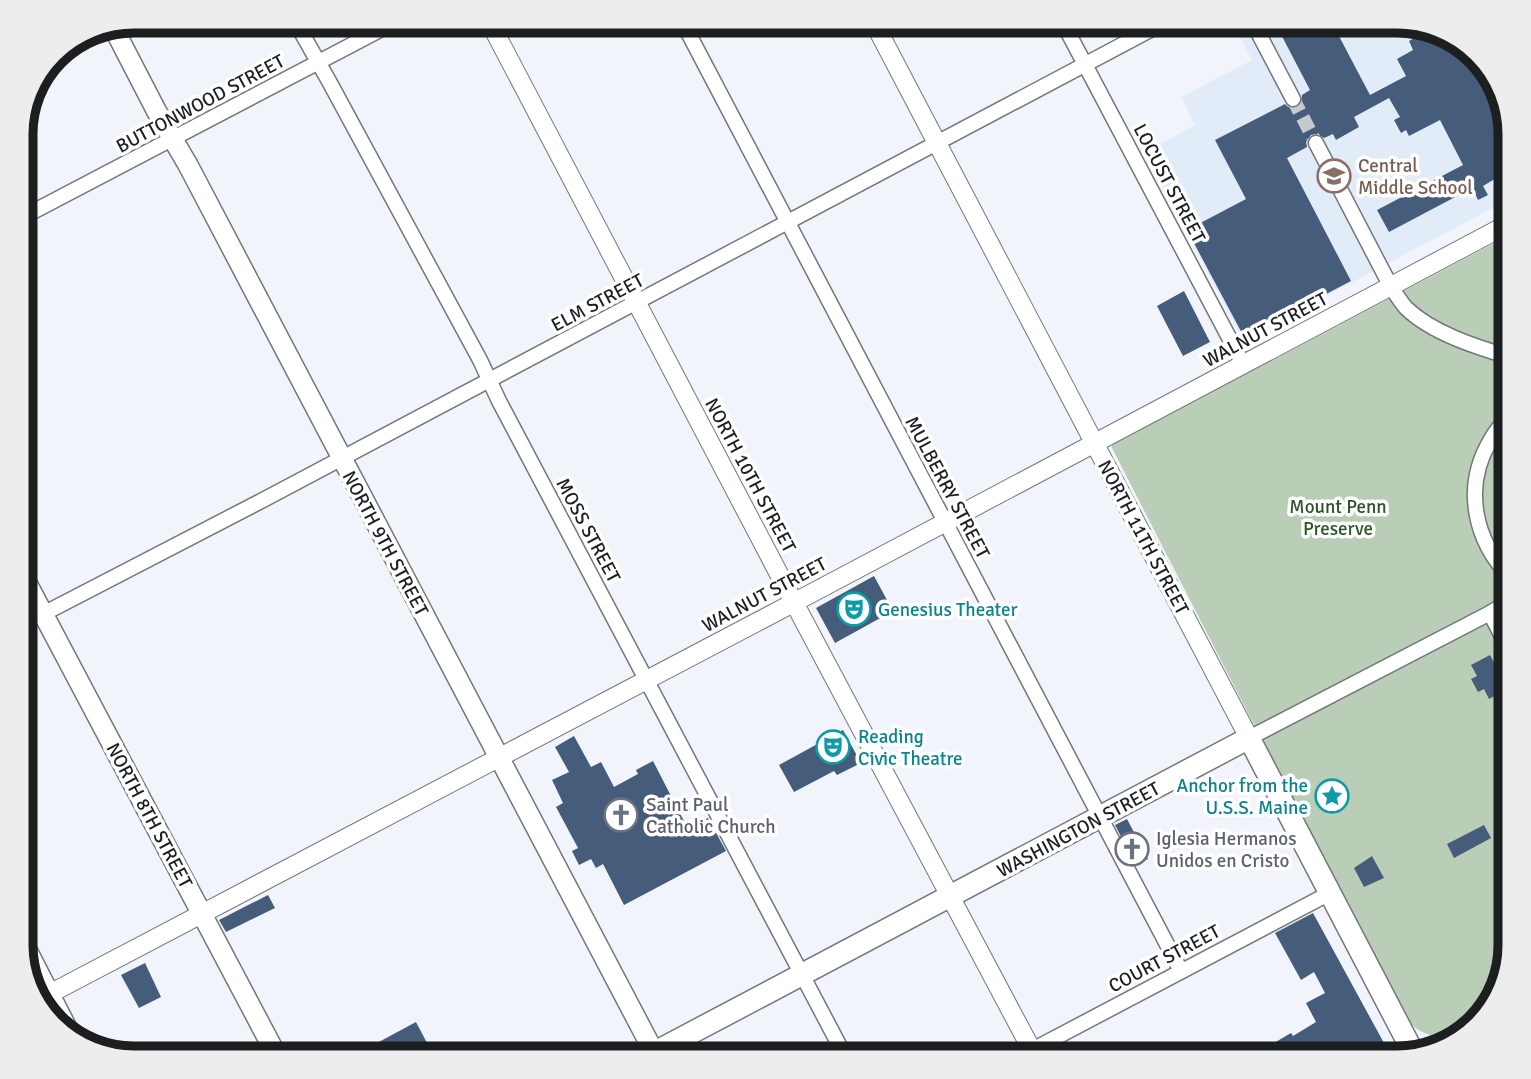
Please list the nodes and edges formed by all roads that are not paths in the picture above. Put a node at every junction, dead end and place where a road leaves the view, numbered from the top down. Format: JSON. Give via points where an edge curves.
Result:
{"nodes":[{"id":1,"x":302,"y":33,"type":"edge"},
{"id":2,"x":374,"y":33,"type":"edge"},
{"id":3,"x":495,"y":33,"type":"edge"},
{"id":4,"x":688,"y":33,"type":"edge"},
{"id":5,"x":879,"y":33,"type":"edge"},
{"id":6,"x":1068,"y":33,"type":"edge"},
{"id":7,"x":1144,"y":33,"type":"edge"},
{"id":8,"x":1258,"y":33,"type":"edge"},
{"id":9,"x":117,"y":35,"type":"edge"},
{"id":10,"x":318,"y":62,"type":"junction"},
{"id":11,"x":1085,"y":64,"type":"junction"},
{"id":12,"x":1293,"y":99,"type":"tunnel mouth"},
{"id":13,"x":173,"y":139,"type":"junction"},
{"id":14,"x":937,"y":143,"type":"junction"},
{"id":15,"x":1316,"y":143,"type":"tunnel mouth"},
{"id":16,"x":33,"y":212,"type":"edge"},
{"id":17,"x":789,"y":222,"type":"junction"},
{"id":18,"x":1498,"y":229,"type":"edge"},
{"id":19,"x":1391,"y":285,"type":"junction"},
{"id":20,"x":636,"y":302,"type":"junction"},
{"id":21,"x":1498,"y":354,"type":"edge"},
{"id":22,"x":1242,"y":364,"type":"junction"},
{"id":23,"x":489,"y":380,"type":"junction"},
{"id":24,"x":1498,"y":430,"type":"edge"},
{"id":25,"x":1095,"y":443,"type":"junction"},
{"id":26,"x":342,"y":459,"type":"junction"},
{"id":27,"x":945,"y":523,"type":"junction"},
{"id":28,"x":1498,"y":564,"type":"edge"},
{"id":29,"x":33,"y":595,"type":"edge"},
{"id":30,"x":795,"y":602,"type":"junction"},
{"id":31,"x":1498,"y":608,"type":"edge"},
{"id":32,"x":1489,"y":613,"type":"junction"},
{"id":33,"x":43,"y":614,"type":"junction"},
{"id":34,"x":1498,"y":630,"type":"edge"},
{"id":35,"x":646,"y":680,"type":"junction"},
{"id":36,"x":1249,"y":738,"type":"junction"},
{"id":37,"x":499,"y":758,"type":"junction"},
{"id":38,"x":1101,"y":817,"type":"junction"},
{"id":39,"x":1330,"y":893,"type":"junction"},
{"id":40,"x":951,"y":896,"type":"junction"},
{"id":41,"x":202,"y":914,"type":"junction"},
{"id":42,"x":35,"y":959,"type":"edge"},
{"id":43,"x":1181,"y":971,"type":"junction"},
{"id":44,"x":802,"y":975,"type":"junction"},
{"id":45,"x":52,"y":992,"type":"junction"},
{"id":46,"x":47,"y":995,"type":"edge"},
{"id":47,"x":65,"y":1017,"type":"edge"},
{"id":48,"x":1410,"y":1045,"type":"edge"},
{"id":49,"x":272,"y":1046,"type":"edge"},
{"id":50,"x":647,"y":1046,"type":"edge"},
{"id":51,"x":671,"y":1046,"type":"edge"},
{"id":52,"x":840,"y":1046,"type":"edge"},
{"id":53,"x":1024,"y":1046,"type":"edge"},
{"id":54,"x":1044,"y":1046,"type":"edge"}],
"edges":[{"from":1,"to":10,"type":"street","name":"MOSS STREET"},
{"from":2,"to":10,"type":"street","name":"BUTTONWOOD STREET"},
{"from":3,"to":20,"type":"street","name":"NORTH 10TH STREET"},
{"from":4,"to":17,"type":"street","name":"MULBERRY STREET"},
{"from":5,"to":14,"type":"street","name":"NORTH 11TH STREET"},
{"from":6,"to":11,"type":"street","name":"LOCUST STREET"},
{"from":7,"to":11,"type":"street","name":"ELM STREET"},
{"from":8,"to":12,"type":"street"},
{"from":9,"to":13,"type":"main road","name":"NORTH 9TH STREET"},
{"from":10,"to":13,"type":"street","name":"BUTTONWOOD STREET"},
{"from":10,"to":23,"type":"street","name":"MOSS STREET"},
{"from":11,"to":14,"type":"street","name":"ELM STREET"},
{"from":11,"to":22,"type":"street","name":"LOCUST STREET"},
{"from":13,"to":16,"type":"street","name":"BUTTONWOOD STREET"},
{"from":13,"to":26,"type":"main road","name":"NORTH 9TH STREET"},
{"from":14,"to":17,"type":"street","name":"ELM STREET"},
{"from":14,"to":25,"type":"street","name":"NORTH 11TH STREET"},
{"from":15,"to":19,"type":"street"},
{"from":17,"to":20,"type":"street","name":"ELM STREET"},
{"from":17,"to":27,"type":"street","name":"MULBERRY STREET"},
{"from":18,"to":19,"type":"street","name":"WALNUT STREET"},
{"from":19,"to":21,"type":"street","via":[[1401,302],[1425,322]]},
{"from":19,"to":22,"type":"street","name":"WALNUT STREET"},
{"from":20,"to":23,"type":"street","name":"ELM STREET"},
{"from":20,"to":30,"type":"street","name":"NORTH 10TH STREET"},
{"from":22,"to":25,"type":"street","name":"WALNUT STREET"},
{"from":23,"to":26,"type":"street","name":"ELM STREET"},
{"from":23,"to":35,"type":"street","name":"MOSS STREET"},
{"from":24,"to":28,"type":"street","via":[[1483,453],[1474,502],[1482,537]]},
{"from":25,"to":27,"type":"street","name":"WALNUT STREET"},
{"from":25,"to":36,"type":"street","name":"NORTH 11TH STREET"},
{"from":26,"to":33,"type":"street","name":"ELM STREET"},
{"from":26,"to":37,"type":"main road","name":"NORTH 9TH STREET"},
{"from":27,"to":30,"type":"street","name":"WALNUT STREET"},
{"from":27,"to":38,"type":"street","name":"MULBERRY STREET"},
{"from":29,"to":33,"type":"main road","name":"NORTH 8TH STREET"},
{"from":30,"to":35,"type":"street","name":"WALNUT STREET"},
{"from":30,"to":40,"type":"street","name":"NORTH 10TH STREET"},
{"from":31,"to":32,"type":"street","name":"WASHINGTON STREET"},
{"from":32,"to":34,"type":"street"},
{"from":32,"to":36,"type":"street","name":"WASHINGTON STREET"},
{"from":33,"to":41,"type":"main road","name":"NORTH 8TH STREET"},
{"from":35,"to":37,"type":"street","name":"WALNUT STREET"},
{"from":35,"to":44,"type":"street","name":"MOSS STREET"},
{"from":36,"to":38,"type":"main road","name":"WASHINGTON STREET"},
{"from":36,"to":39,"type":"main road","name":"NORTH 11TH STREET"},
{"from":37,"to":41,"type":"street","name":"WALNUT STREET"},
{"from":37,"to":50,"type":"main road","name":"NORTH 9TH STREET"},
{"from":38,"to":40,"type":"main road","name":"WASHINGTON STREET"},
{"from":38,"to":43,"type":"street","name":"MULBERRY STREET"},
{"from":39,"to":43,"type":"street","name":"COURT STREET"},
{"from":39,"to":48,"type":"main road","name":"NORTH 11TH STREET"},
{"from":40,"to":44,"type":"main road","name":"WASHINGTON STREET"},
{"from":40,"to":53,"type":"street","name":"NORTH 10TH STREET"},
{"from":41,"to":45,"type":"street","name":"WALNUT STREET"},
{"from":41,"to":49,"type":"main road","name":"NORTH 8TH STREET"},
{"from":42,"to":45,"type":"street"},
{"from":43,"to":54,"type":"street","name":"COURT STREET"},
{"from":44,"to":51,"type":"main road","name":"WASHINGTON STREET"},
{"from":44,"to":52,"type":"street","name":"MOSS STREET"},
{"from":45,"to":46,"type":"street","name":"WALNUT STREET"},
{"from":45,"to":47,"type":"street"}]}
